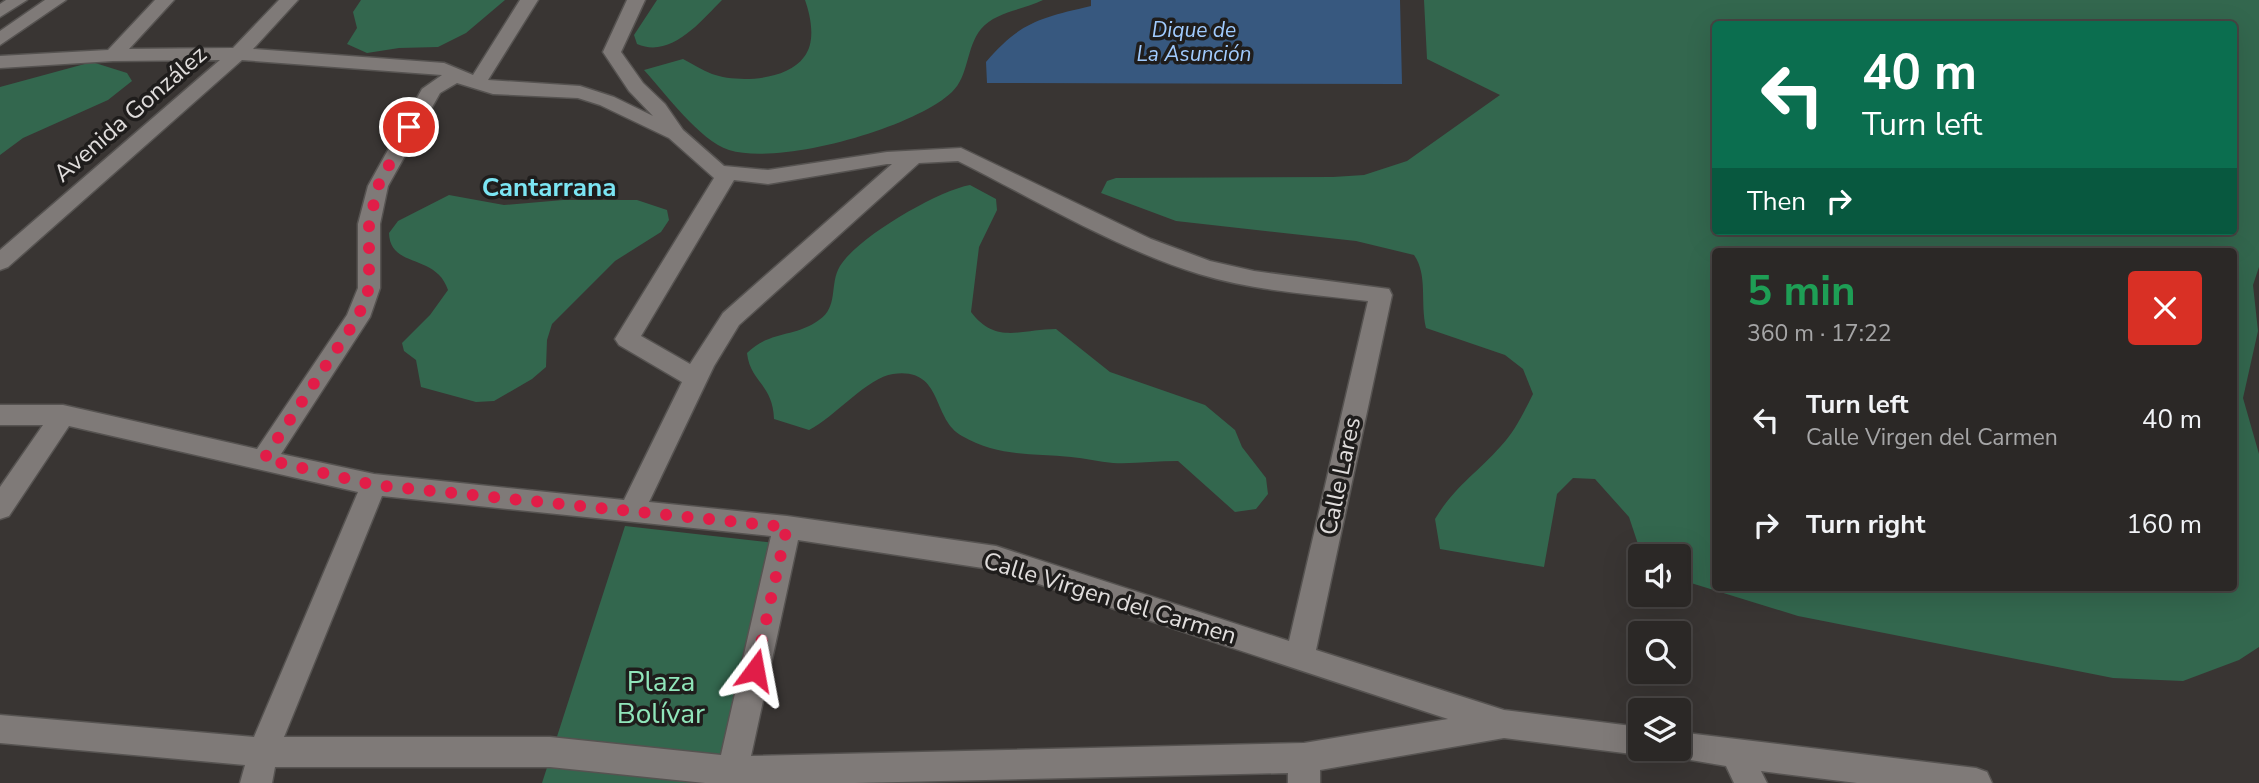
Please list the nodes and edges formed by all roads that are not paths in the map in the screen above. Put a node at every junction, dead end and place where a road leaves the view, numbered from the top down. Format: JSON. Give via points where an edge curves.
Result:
{"nodes":[{"id":1,"x":18,"y":0,"type":"edge"},
{"id":2,"x":57,"y":0,"type":"edge"},
{"id":3,"x":166,"y":0,"type":"edge"},
{"id":4,"x":289,"y":0,"type":"edge"},
{"id":5,"x":529,"y":0,"type":"edge"},
{"id":6,"x":636,"y":0,"type":"edge"},
{"id":7,"x":0,"y":12,"type":"edge"},
{"id":8,"x":0,"y":38,"type":"edge"},
{"id":9,"x":238,"y":54,"type":"junction"},
{"id":10,"x":113,"y":55,"type":"junction"},
{"id":11,"x":0,"y":62,"type":"edge"},
{"id":12,"x":452,"y":78,"type":"junction"},
{"id":13,"x":477,"y":83,"type":"junction"},
{"id":14,"x":676,"y":134,"type":"junction"},
{"id":15,"x":913,"y":157,"type":"junction"},
{"id":16,"x":727,"y":174,"type":"junction"},
{"id":17,"x":0,"y":262,"type":"edge"},
{"id":18,"x":696,"y":379,"type":"junction"},
{"id":19,"x":0,"y":415,"type":"edge"},
{"id":20,"x":62,"y":415,"type":"junction"},
{"id":21,"x":264,"y":459,"type":"junction"},
{"id":22,"x":374,"y":485,"type":"junction"},
{"id":23,"x":0,"y":508,"type":"edge"},
{"id":24,"x":632,"y":511,"type":"junction"},
{"id":25,"x":787,"y":527,"type":"junction"},
{"id":26,"x":1300,"y":658,"type":"junction"},
{"id":27,"x":1504,"y":724,"type":"junction"},
{"id":28,"x":0,"y":729,"type":"edge"},
{"id":29,"x":1628,"y":740,"type":"edge"},
{"id":30,"x":1691,"y":748,"type":"edge"},
{"id":31,"x":263,"y":752,"type":"junction"},
{"id":32,"x":1735,"y":753,"type":"junction"},
{"id":33,"x":1304,"y":770,"type":"edge"},
{"id":34,"x":731,"y":777,"type":"edge"},
{"id":35,"x":256,"y":783,"type":"edge"},
{"id":36,"x":1751,"y":783,"type":"edge"},
{"id":37,"x":1976,"y":783,"type":"edge"}],
"edges":[{"from":1,"to":7,"type":"street"},
{"from":2,"to":8,"type":"street"},
{"from":3,"to":10,"type":"street"},
{"from":4,"to":9,"type":"street","name":"Avenida González"},
{"from":5,"to":13,"type":"street"},
{"from":6,"to":14,"type":"street","via":[[612,52]]},
{"from":9,"to":10,"type":"street"},
{"from":9,"to":12,"type":"street","via":[[444,69],[452,72]]},
{"from":9,"to":17,"type":"street","name":"Avenida González"},
{"from":10,"to":11,"type":"street"},
{"from":12,"to":13,"type":"street"},
{"from":12,"to":21,"type":"street","via":[[432,89],[378,186],[369,224],[369,288],[358,317]]},
{"from":13,"to":14,"type":"street","via":[[493,88],[580,92]]},
{"from":14,"to":16,"type":"street","via":[[698,157]]},
{"from":15,"to":16,"type":"street","via":[[768,177]]},
{"from":15,"to":18,"type":"street","via":[[731,319]]},
{"from":15,"to":26,"type":"street","name":"Calle Lares","via":[[961,153],[1143,244],[1205,268],[1381,295]]},
{"from":16,"to":18,"type":"street","via":[[627,339]]},
{"from":18,"to":24,"type":"street"},
{"from":19,"to":20,"type":"street","name":"Calle Virgen del Carmen"},
{"from":20,"to":21,"type":"street","name":"Calle Virgen del Carmen"},
{"from":20,"to":23,"type":"street"},
{"from":21,"to":22,"type":"street","name":"Calle Virgen del Carmen"},
{"from":22,"to":24,"type":"street","name":"Calle Virgen del Carmen"},
{"from":22,"to":31,"type":"street"},
{"from":24,"to":25,"type":"street","name":"Calle Virgen del Carmen"},
{"from":25,"to":26,"type":"street","name":"Calle Virgen del Carmen","via":[[996,558]]},
{"from":25,"to":34,"type":"street"},
{"from":26,"to":27,"type":"street","name":"Calle Virgen del Carmen"},
{"from":27,"to":29,"type":"street"},
{"from":27,"to":33,"type":"street"},
{"from":28,"to":31,"type":"street"},
{"from":30,"to":32,"type":"street"},
{"from":31,"to":34,"type":"street","via":[[550,752]]},
{"from":31,"to":35,"type":"street"},
{"from":32,"to":36,"type":"street"},
{"from":32,"to":37,"type":"street"},
{"from":33,"to":34,"type":"street"}]}
